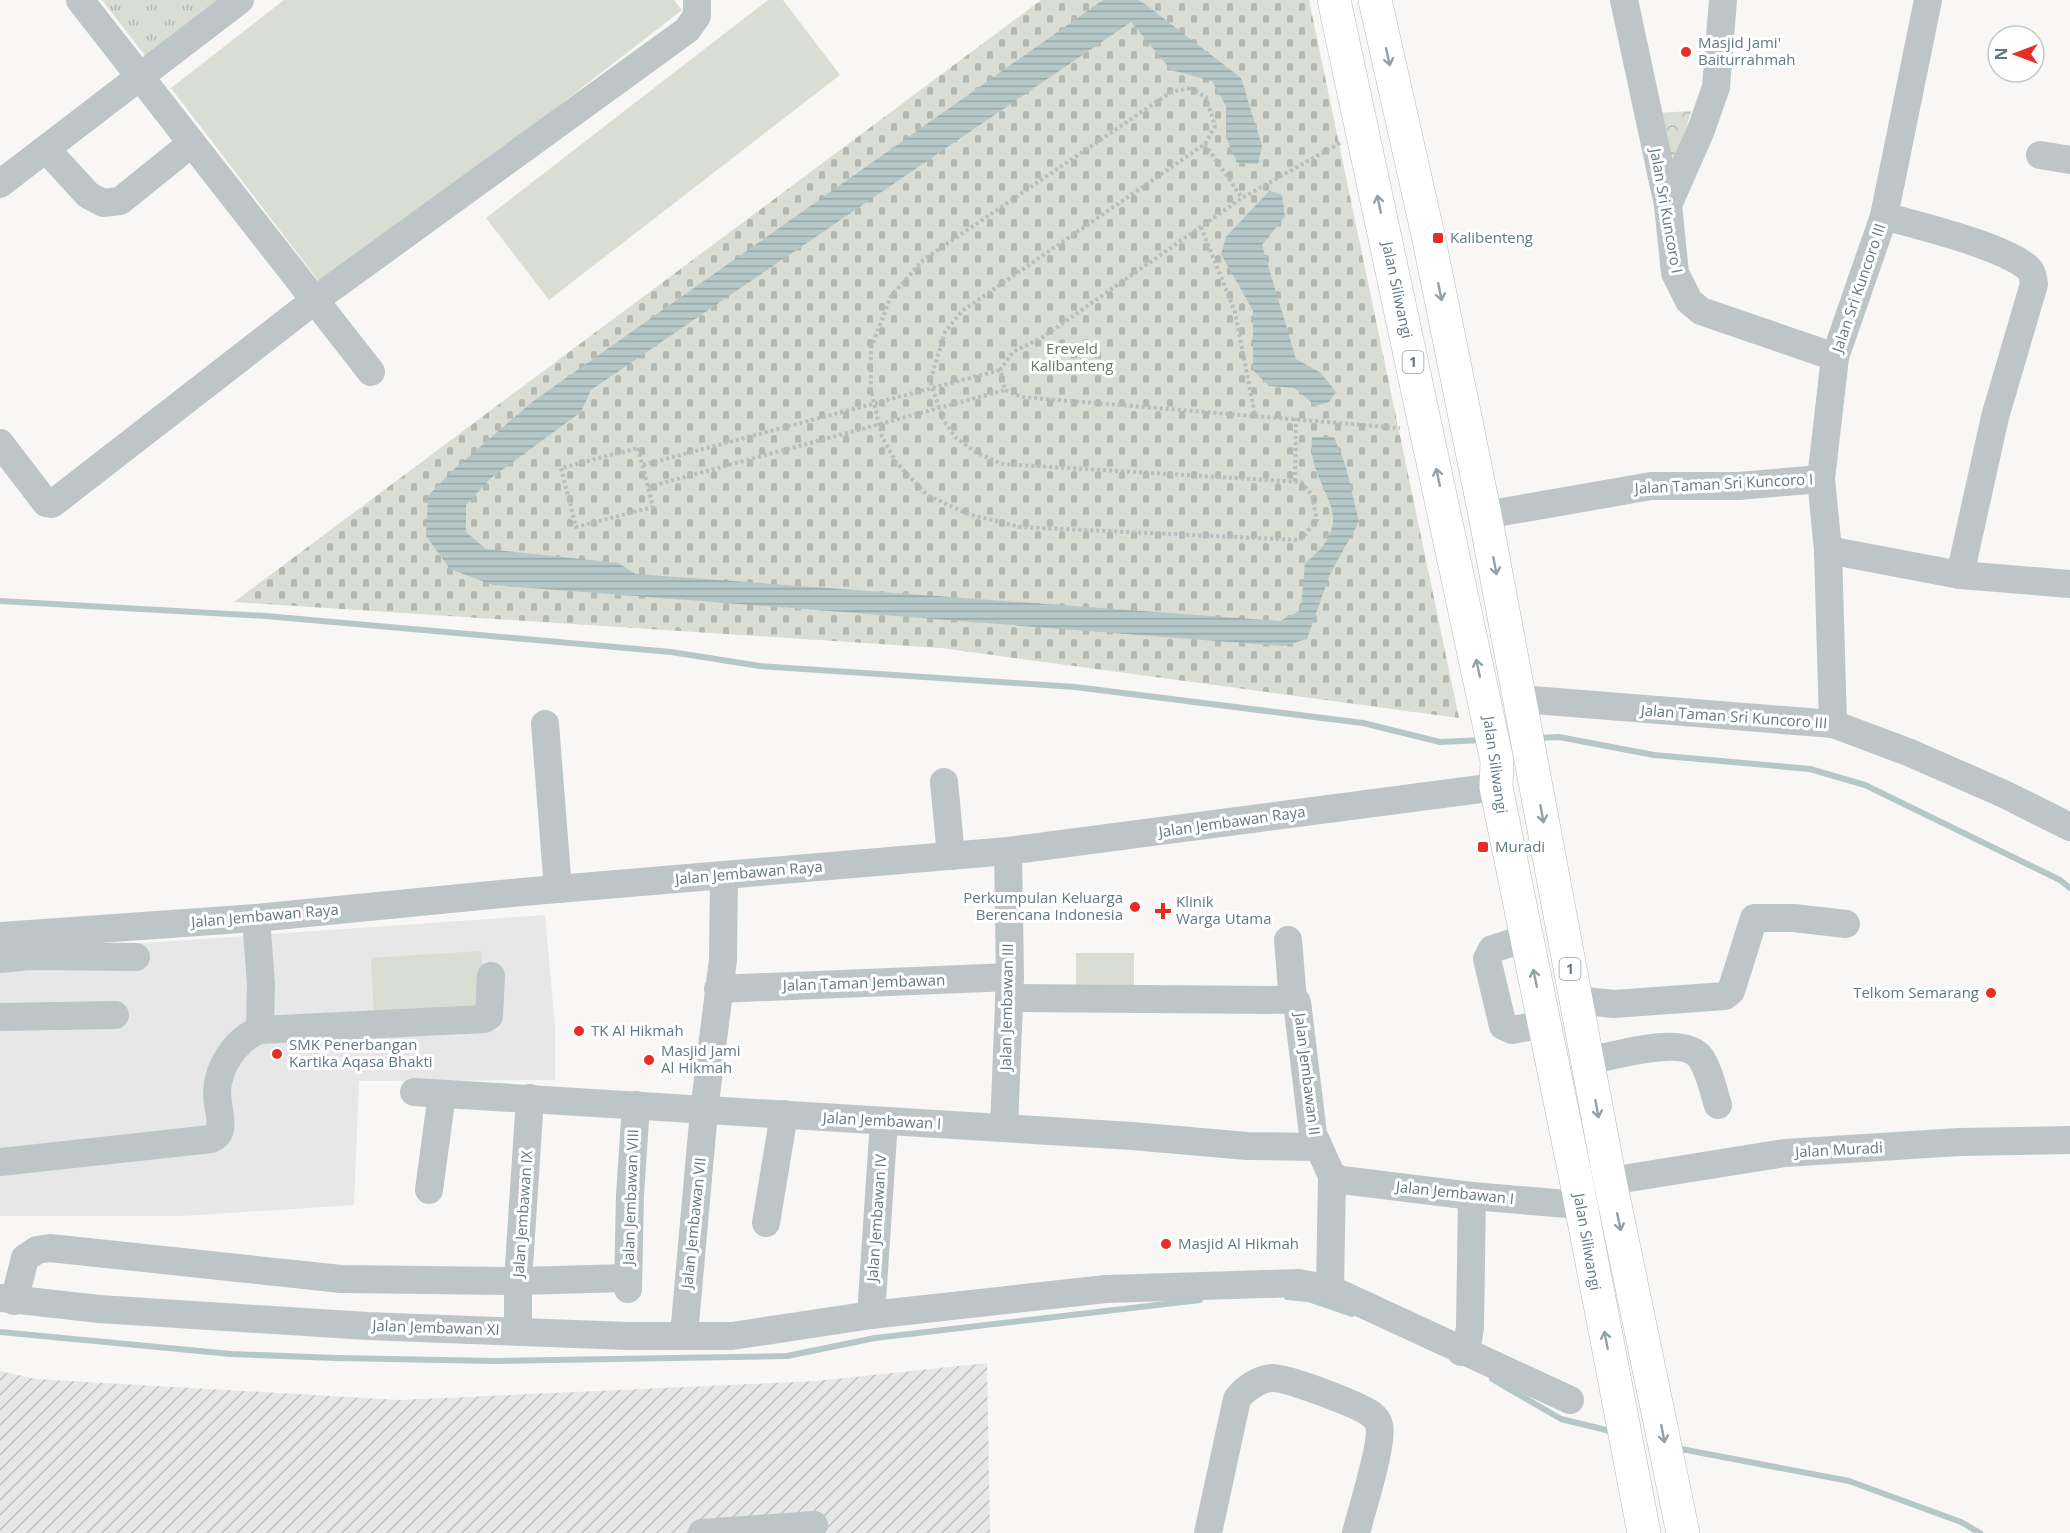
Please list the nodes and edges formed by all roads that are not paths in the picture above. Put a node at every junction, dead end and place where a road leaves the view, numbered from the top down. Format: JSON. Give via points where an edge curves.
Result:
{"nodes":[{"id":1,"x":80,"y":0,"type":"edge"},
{"id":2,"x":240,"y":0,"type":"edge"},
{"id":3,"x":697,"y":0,"type":"edge"},
{"id":4,"x":1334,"y":0,"type":"edge"},
{"id":5,"x":1375,"y":0,"type":"edge"},
{"id":6,"x":1624,"y":0,"type":"edge"},
{"id":7,"x":1723,"y":0,"type":"edge"},
{"id":8,"x":1928,"y":0,"type":"edge"},
{"id":9,"x":140,"y":76,"type":"junction"},
{"id":10,"x":192,"y":143,"type":"junction"},
{"id":11,"x":46,"y":149,"type":"junction"},
{"id":12,"x":2040,"y":155,"type":"dead end"},
{"id":13,"x":2070,"y":160,"type":"edge"},
{"id":14,"x":0,"y":184,"type":"edge"},
{"id":15,"x":1668,"y":205,"type":"junction"},
{"id":16,"x":1884,"y":216,"type":"junction"},
{"id":17,"x":315,"y":300,"type":"junction"},
{"id":18,"x":1835,"y":357,"type":"junction"},
{"id":19,"x":371,"y":372,"type":"dead end"},
{"id":20,"x":0,"y":443,"type":"edge"},
{"id":21,"x":1821,"y":479,"type":"junction"},
{"id":22,"x":1485,"y":515,"type":"junction"},
{"id":23,"x":1828,"y":550,"type":"junction"},
{"id":24,"x":1960,"y":575,"type":"junction"},
{"id":25,"x":2070,"y":584,"type":"edge"},
{"id":26,"x":545,"y":724,"type":"dead end"},
{"id":27,"x":1833,"y":724,"type":"junction"},
{"id":28,"x":1526,"y":727,"type":"junction"},
{"id":29,"x":1497,"y":774,"type":"junction"},
{"id":30,"x":944,"y":782,"type":"dead end"},
{"id":31,"x":2070,"y":827,"type":"edge"},
{"id":32,"x":1008,"y":851,"type":"junction"},
{"id":33,"x":951,"y":856,"type":"junction"},
{"id":34,"x":724,"y":875,"type":"junction"},
{"id":35,"x":558,"y":889,"type":"junction"},
{"id":36,"x":255,"y":918,"type":"junction"},
{"id":37,"x":1846,"y":924,"type":"dead end"},
{"id":38,"x":0,"y":936,"type":"edge"},
{"id":39,"x":1527,"y":938,"type":"junction"},
{"id":40,"x":1288,"y":940,"type":"dead end"},
{"id":41,"x":29,"y":945,"type":"junction"},
{"id":42,"x":136,"y":957,"type":"dead end"},
{"id":43,"x":0,"y":959,"type":"edge"},
{"id":44,"x":491,"y":976,"type":"dead end"},
{"id":45,"x":1009,"y":988,"type":"junction"},
{"id":46,"x":718,"y":989,"type":"junction"},
{"id":47,"x":1576,"y":1000,"type":"junction"},
{"id":48,"x":1295,"y":1002,"type":"junction"},
{"id":49,"x":115,"y":1015,"type":"dead end"},
{"id":50,"x":0,"y":1017,"type":"edge"},
{"id":51,"x":1544,"y":1024,"type":"junction"},
{"id":52,"x":260,"y":1030,"type":"junction"},
{"id":53,"x":1588,"y":1061,"type":"junction"},
{"id":54,"x":414,"y":1092,"type":"dead end"},
{"id":55,"x":442,"y":1094,"type":"junction"},
{"id":56,"x":530,"y":1098,"type":"junction"},
{"id":57,"x":636,"y":1105,"type":"junction"},
{"id":58,"x":1718,"y":1105,"type":"dead end"},
{"id":59,"x":704,"y":1111,"type":"junction"},
{"id":60,"x":784,"y":1114,"type":"junction"},
{"id":61,"x":884,"y":1121,"type":"junction"},
{"id":62,"x":1004,"y":1128,"type":"junction"},
{"id":63,"x":2070,"y":1140,"type":"edge"},
{"id":64,"x":1317,"y":1147,"type":"junction"},
{"id":65,"x":0,"y":1162,"type":"edge"},
{"id":66,"x":1332,"y":1176,"type":"junction"},
{"id":67,"x":1610,"y":1181,"type":"junction"},
{"id":68,"x":429,"y":1190,"type":"dead end"},
{"id":69,"x":1472,"y":1196,"type":"junction"},
{"id":70,"x":1580,"y":1205,"type":"junction"},
{"id":71,"x":766,"y":1223,"type":"dead end"},
{"id":72,"x":518,"y":1281,"type":"junction"},
{"id":73,"x":1330,"y":1289,"type":"junction"},
{"id":74,"x":7,"y":1299,"type":"edge"},
{"id":75,"x":871,"y":1315,"type":"junction"},
{"id":76,"x":518,"y":1331,"type":"junction"},
{"id":77,"x":684,"y":1335,"type":"junction"},
{"id":78,"x":1461,"y":1352,"type":"junction"},
{"id":79,"x":1570,"y":1401,"type":"dead end"},
{"id":80,"x":814,"y":1525,"type":"dead end"},
{"id":81,"x":702,"y":1533,"type":"edge"},
{"id":82,"x":1208,"y":1533,"type":"edge"},
{"id":83,"x":1356,"y":1533,"type":"edge"},
{"id":84,"x":1644,"y":1533,"type":"edge"},
{"id":85,"x":1683,"y":1533,"type":"edge"}],
"edges":[{"from":1,"to":9,"type":"street"},
{"from":2,"to":9,"type":"street"},
{"from":3,"to":17,"type":"street","via":[[697,16],[687,30]]},
{"from":29,"to":4,"type":"highway","name":"Jalan Siliwangi","number":"1","one_way":true,"via":[[1428,430]]},
{"from":5,"to":22,"type":"highway","number":"1","one_way":true},
{"from":6,"to":15,"type":"street","name":"Jalan Sri Kuncoro I"},
{"from":7,"to":15,"type":"street","via":[[1716,87]]},
{"from":8,"to":16,"type":"street","name":"Jalan Sri Kuncoro III"},
{"from":9,"to":10,"type":"street"},
{"from":9,"to":11,"type":"street"},
{"from":10,"to":11,"type":"street","via":[[120,201],[103,203],[88,195]]},
{"from":10,"to":17,"type":"street"},
{"from":11,"to":14,"type":"street"},
{"from":12,"to":13,"type":"street"},
{"from":15,"to":18,"type":"street","name":"Jalan Sri Kuncoro I","via":[[1675,273],[1689,301],[1701,311]]},
{"from":16,"to":18,"type":"street","name":"Jalan Sri Kuncoro III"},
{"from":16,"to":24,"type":"street","via":[[1991,249],[2027,267],[2033,276],[2034,284],[1995,417]]},
{"from":17,"to":19,"type":"street"},
{"from":17,"to":20,"type":"street","via":[[52,504],[46,503]]},
{"from":18,"to":21,"type":"street","name":"Jalan Sri Kuncoro III"},
{"from":21,"to":22,"type":"street","name":"Jalan Taman Sri Kuncoro I","via":[[1738,486],[1651,486]]},
{"from":21,"to":23,"type":"street","name":"Jalan Sri Kuncoro III"},
{"from":22,"to":28,"type":"highway","number":"1","one_way":true},
{"from":23,"to":24,"type":"street"},
{"from":23,"to":27,"type":"street","name":"Jalan Sri Kuncoro III"},
{"from":24,"to":25,"type":"street"},
{"from":26,"to":35,"type":"street"},
{"from":27,"to":28,"type":"street","name":"Jalan Taman Sri Kuncoro III"},
{"from":27,"to":31,"type":"street","name":"Jalan Taman Sri Kuncoro III","via":[[1908,752]]},
{"from":28,"to":47,"type":"highway","number":"1","one_way":true},
{"from":29,"to":32,"type":"street","name":"Jalan Jembawan Raya"},
{"from":29,"to":39,"type":"highway","name":"Jalan Siliwangi","number":"1"},
{"from":30,"to":33,"type":"street"},
{"from":32,"to":33,"type":"street","name":"Jalan Jembawan Raya"},
{"from":32,"to":45,"type":"street","name":"Jalan Jembawan III"},
{"from":33,"to":34,"type":"street","name":"Jalan Jembawan Raya"},
{"from":34,"to":35,"type":"street","name":"Jalan Jembawan Raya"},
{"from":34,"to":46,"type":"street","name":"Jalan Jembawan VII","via":[[723,960]]},
{"from":35,"to":36,"type":"street","name":"Jalan Jembawan Raya"},
{"from":36,"to":41,"type":"street","name":"Jalan Jembawan Raya"},
{"from":36,"to":52,"type":"street"},
{"from":37,"to":47,"type":"street","via":[[1754,918],[1731,991],[1725,996],[1614,1004]]},
{"from":38,"to":41,"type":"street","name":"Jalan Jembawan Raya"},
{"from":51,"to":39,"type":"highway","name":"Jalan Siliwangi","number":"1","one_way":true},
{"from":39,"to":51,"type":"street","via":[[1492,949],[1487,959],[1503,1026],[1512,1030]]},
{"from":40,"to":48,"type":"street","name":"Jalan Jembawan II"},
{"from":41,"to":42,"type":"street"},
{"from":41,"to":43,"type":"street"},
{"from":44,"to":52,"type":"street","via":[[491,1009],[484,1018]]},
{"from":45,"to":46,"type":"street","name":"Jalan Taman Jembawan"},
{"from":45,"to":48,"type":"street","name":"Jalan Taman Jembawan"},
{"from":45,"to":62,"type":"street","name":"Jalan Jembawan III"},
{"from":46,"to":59,"type":"street","name":"Jalan Jembawan VII"},
{"from":47,"to":53,"type":"highway","number":"1"},
{"from":48,"to":64,"type":"street","name":"Jalan Jembawan II"},
{"from":49,"to":50,"type":"street"},
{"from":51,"to":70,"type":"highway","name":"Jalan Siliwangi","number":"1"},
{"from":52,"to":65,"type":"street","via":[[238,1043],[224,1065],[217,1090],[220,1129],[214,1138]]},
{"from":53,"to":58,"type":"street","via":[[1668,1046],[1690,1048],[1701,1058]]},
{"from":53,"to":67,"type":"highway","number":"1","one_way":true},
{"from":54,"to":55,"type":"street","name":"Jalan Jembawan I"},
{"from":55,"to":56,"type":"street","name":"Jalan Jembawan I"},
{"from":55,"to":68,"type":"street"},
{"from":56,"to":57,"type":"street","name":"Jalan Jembawan I"},
{"from":56,"to":72,"type":"street","name":"Jalan Jembawan IX"},
{"from":57,"to":59,"type":"street","name":"Jalan Jembawan I"},
{"from":57,"to":72,"type":"street","name":"Jalan Jembawan VIII","via":[[628,1284]]},
{"from":59,"to":60,"type":"street","name":"Jalan Jembawan I"},
{"from":59,"to":77,"type":"street","name":"Jalan Jembawan VII"},
{"from":60,"to":61,"type":"street","name":"Jalan Jembawan I"},
{"from":60,"to":71,"type":"street"},
{"from":61,"to":62,"type":"street","name":"Jalan Jembawan I"},
{"from":61,"to":75,"type":"street","name":"Jalan Jembawan IV"},
{"from":62,"to":64,"type":"street","name":"Jalan Jembawan I","via":[[1247,1146]]},
{"from":63,"to":67,"type":"street","name":"Jalan Muradi","via":[[1959,1142],[1785,1153]]},
{"from":64,"to":66,"type":"street"},
{"from":66,"to":69,"type":"street","name":"Jalan Jembawan I"},
{"from":66,"to":73,"type":"street"},
{"from":67,"to":85,"type":"highway","number":"1","one_way":true},
{"from":69,"to":70,"type":"street","name":"Jalan Jembawan I"},
{"from":69,"to":78,"type":"street","via":[[1470,1328]]},
{"from":84,"to":70,"type":"highway","name":"Jalan Siliwangi","number":"1","one_way":true},
{"from":72,"to":74,"type":"street","via":[[341,1279],[50,1248],[25,1258]]},
{"from":72,"to":76,"type":"street","name":"Jalan Jembawan IX"},
{"from":73,"to":75,"type":"street","via":[[1273,1282],[1106,1289]]},
{"from":73,"to":78,"type":"street"},
{"from":74,"to":76,"type":"street","name":"Jalan Jembawan XI","via":[[367,1326]]},
{"from":75,"to":77,"type":"street","name":"Jalan Jembawan XI","via":[[732,1336]]},
{"from":76,"to":77,"type":"street","name":"Jalan Jembawan XI"},
{"from":78,"to":79,"type":"street"},
{"from":80,"to":81,"type":"street"},
{"from":82,"to":83,"type":"street","via":[[1234,1410],[1242,1391],[1271,1378],[1287,1379],[1371,1413],[1378,1420],[1380,1437]]}]}
